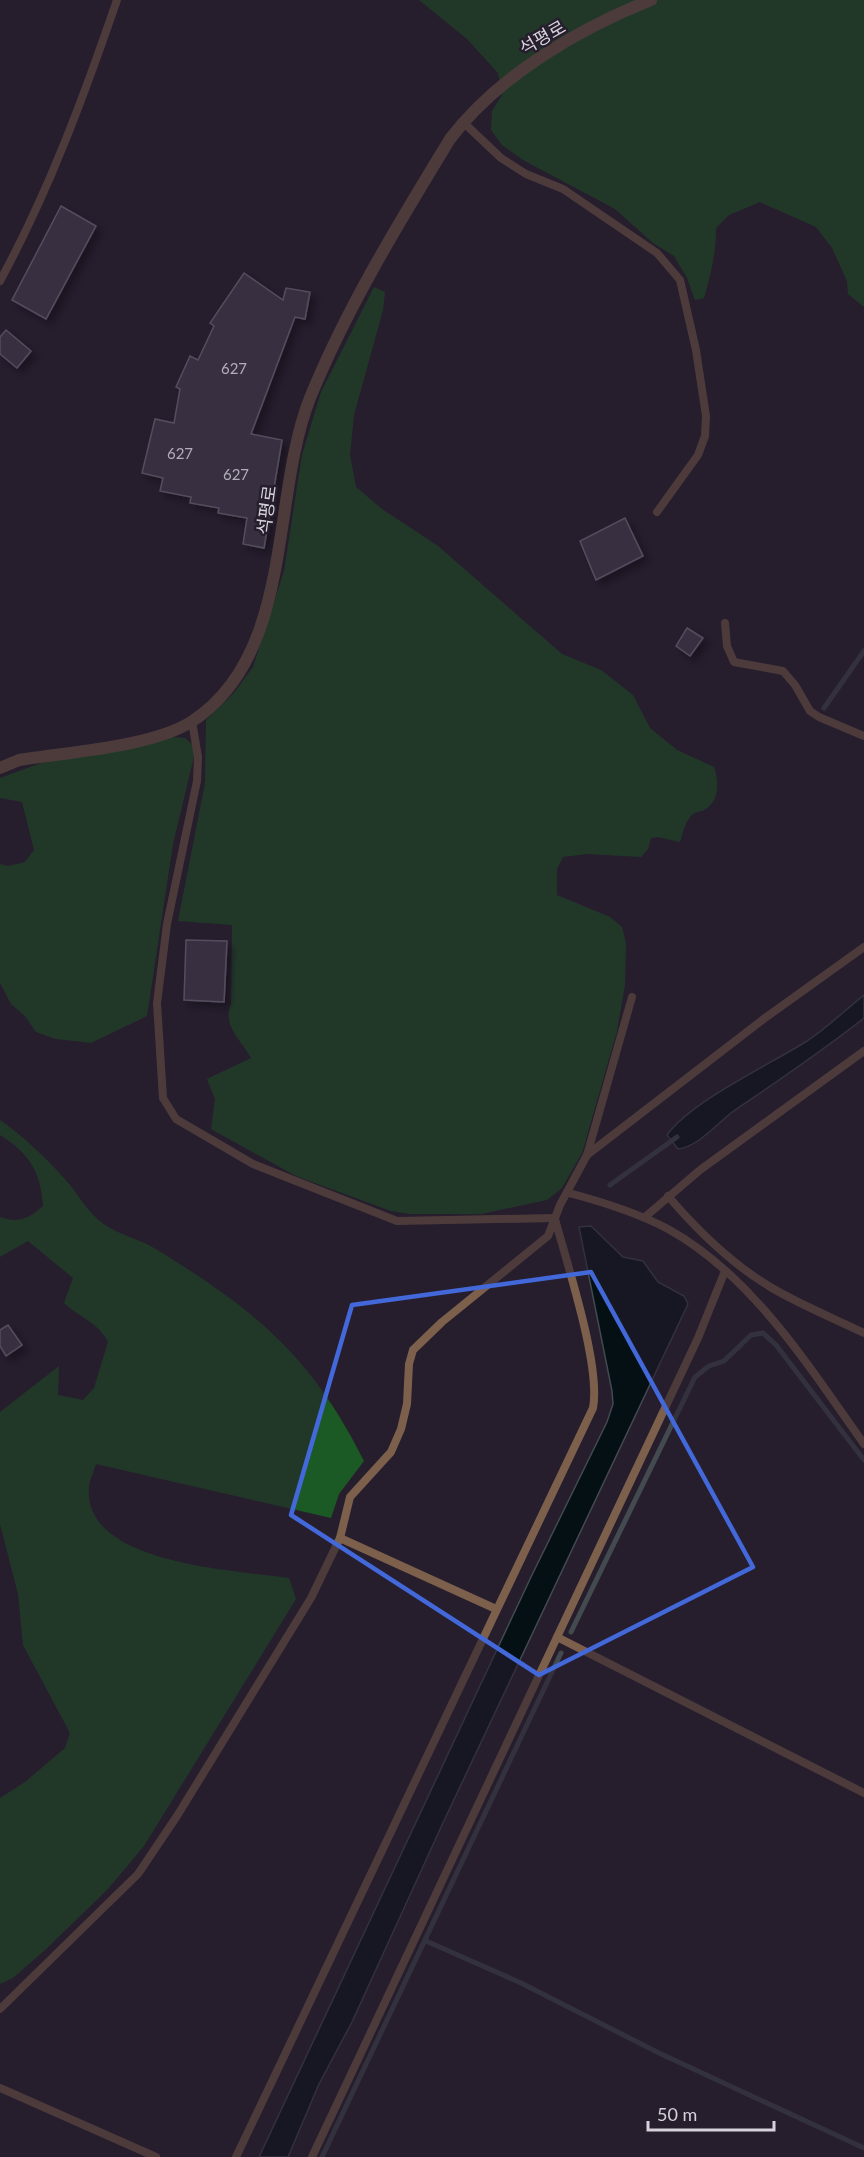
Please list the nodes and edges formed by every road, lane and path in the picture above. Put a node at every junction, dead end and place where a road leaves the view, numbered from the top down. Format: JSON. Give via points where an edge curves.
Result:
{"nodes":[{"id":1,"x":117,"y":0,"type":"edge"},
{"id":2,"x":651,"y":0,"type":"edge"},
{"id":3,"x":463,"y":122,"type":"junction"},
{"id":4,"x":0,"y":280,"type":"edge"},
{"id":5,"x":657,"y":512,"type":"dead end"},
{"id":6,"x":725,"y":623,"type":"dead end"},
{"id":7,"x":192,"y":721,"type":"junction"},
{"id":8,"x":864,"y":736,"type":"edge"},
{"id":9,"x":0,"y":768,"type":"edge"},
{"id":10,"x":864,"y":946,"type":"edge"},
{"id":11,"x":632,"y":997,"type":"dead end"},
{"id":12,"x":864,"y":1051,"type":"edge"},
{"id":13,"x":587,"y":1155,"type":"junction"},
{"id":14,"x":569,"y":1193,"type":"junction"},
{"id":15,"x":668,"y":1196,"type":"junction"},
{"id":16,"x":645,"y":1217,"type":"junction"},
{"id":17,"x":555,"y":1218,"type":"junction"},
{"id":18,"x":725,"y":1271,"type":"junction"},
{"id":19,"x":864,"y":1333,"type":"edge"},
{"id":20,"x":864,"y":1444,"type":"edge"},
{"id":21,"x":340,"y":1538,"type":"junction"},
{"id":22,"x":496,"y":1609,"type":"junction"},
{"id":23,"x":557,"y":1637,"type":"junction"},
{"id":24,"x":864,"y":1793,"type":"edge"},
{"id":25,"x":0,"y":2009,"type":"edge"},
{"id":26,"x":0,"y":2088,"type":"edge"},
{"id":27,"x":156,"y":2157,"type":"edge"},
{"id":28,"x":236,"y":2157,"type":"edge"},
{"id":29,"x":312,"y":2157,"type":"edge"}],
"edges":[{"from":1,"to":4,"type":"lane","via":[[43,196]]},
{"from":2,"to":3,"type":"street","name":"석평로","via":[[523,69],[491,93]]},
{"from":3,"to":5,"type":"lane","via":[[501,158],[526,174],[564,189],[657,253],[680,280],[696,350],[706,416],[705,436],[698,455]]},
{"from":3,"to":7,"type":"street","name":"석평로","via":[[335,337],[297,439],[277,560],[257,634],[242,668]]},
{"from":6,"to":8,"type":"lane","via":[[729,657],[734,662],[783,671],[810,711]]},
{"from":7,"to":9,"type":"street","name":"석평로","via":[[162,735],[19,760]]},
{"from":7,"to":17,"type":"lane","via":[[197,781],[167,924],[157,1003],[163,1098],[176,1119],[253,1164],[397,1221]]},
{"from":10,"to":13,"type":"lane"},
{"from":11,"to":13,"type":"lane"},
{"from":12,"to":15,"type":"lane"},
{"from":13,"to":14,"type":"lane"},
{"from":14,"to":16,"type":"lane"},
{"from":14,"to":17,"type":"lane"},
{"from":15,"to":16,"type":"lane"},
{"from":15,"to":19,"type":"lane","via":[[686,1218],[750,1273],[772,1288]]},
{"from":16,"to":18,"type":"lane","via":[[679,1236]]},
{"from":17,"to":21,"type":"lane","via":[[548,1236],[538,1246],[413,1350],[401,1429],[391,1452],[350,1497]]},
{"from":17,"to":22,"type":"lane","via":[[596,1392],[586,1424]]},
{"from":18,"to":20,"type":"lane","via":[[800,1355]]},
{"from":18,"to":23,"type":"lane","via":[[698,1338]]},
{"from":21,"to":22,"type":"lane"},
{"from":21,"to":25,"type":"lane","via":[[311,1598],[150,1859]]},
{"from":22,"to":28,"type":"lane"},
{"from":23,"to":24,"type":"lane"},
{"from":23,"to":29,"type":"lane"},
{"from":26,"to":27,"type":"lane"}]}
